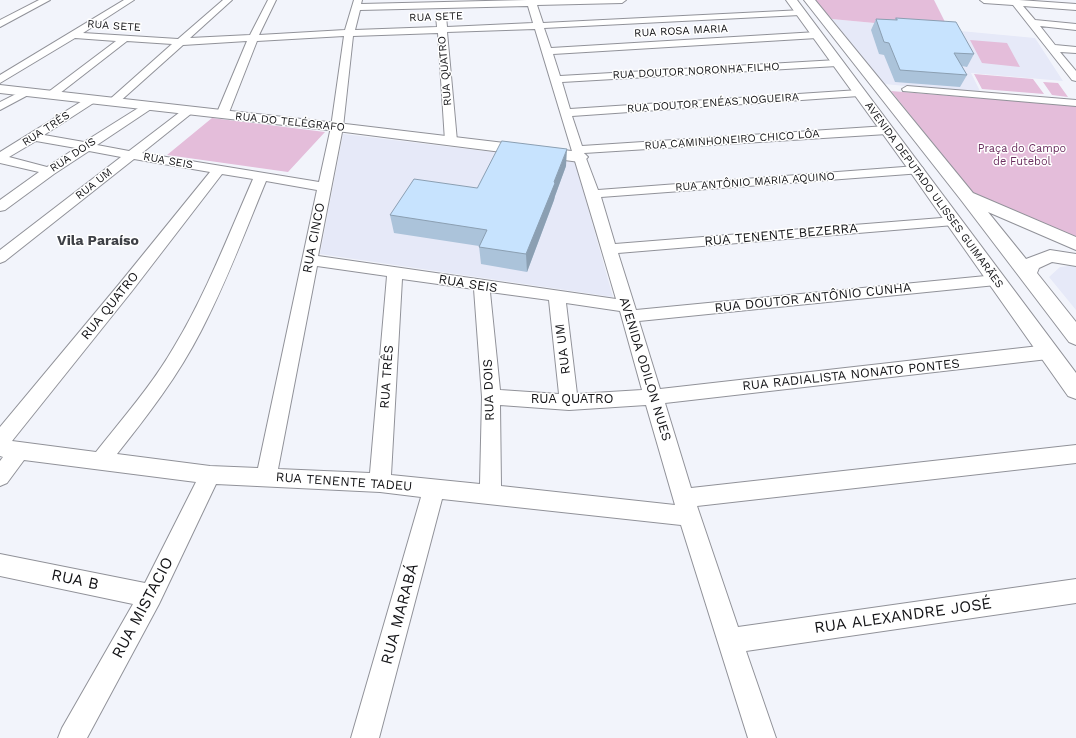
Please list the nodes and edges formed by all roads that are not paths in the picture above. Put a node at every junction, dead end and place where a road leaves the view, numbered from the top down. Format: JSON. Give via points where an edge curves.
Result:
{"nodes":[{"id":1,"x":46,"y":0,"type":"edge"},
{"id":2,"x":130,"y":0,"type":"edge"},
{"id":3,"x":228,"y":0,"type":"edge"},
{"id":4,"x":272,"y":0,"type":"edge"},
{"id":5,"x":622,"y":0,"type":"edge"},
{"id":6,"x":984,"y":0,"type":"edge"},
{"id":7,"x":441,"y":2,"type":"edge"},
{"id":8,"x":531,"y":2,"type":"edge"},
{"id":9,"x":1016,"y":3,"type":"junction"},
{"id":10,"x":357,"y":4,"type":"edge"},
{"id":11,"x":800,"y":4,"type":"edge"},
{"id":12,"x":1076,"y":7,"type":"edge"},
{"id":13,"x":1034,"y":23,"type":"junction"},
{"id":14,"x":0,"y":24,"type":"edge"},
{"id":15,"x":538,"y":26,"type":"junction"},
{"id":16,"x":1076,"y":27,"type":"edge"},
{"id":17,"x":442,"y":28,"type":"junction"},
{"id":18,"x":348,"y":32,"type":"junction"},
{"id":19,"x":73,"y":35,"type":"junction"},
{"id":20,"x":817,"y":35,"type":"junction"},
{"id":21,"x":253,"y":38,"type":"junction"},
{"id":22,"x":124,"y":40,"type":"junction"},
{"id":23,"x":179,"y":42,"type":"junction"},
{"id":24,"x":1052,"y":48,"type":"junction"},
{"id":25,"x":547,"y":50,"type":"junction"},
{"id":26,"x":1076,"y":50,"type":"edge"},
{"id":27,"x":837,"y":63,"type":"junction"},
{"id":28,"x":1075,"y":76,"type":"edge"},
{"id":29,"x":849,"y":78,"type":"junction"},
{"id":30,"x":870,"y":78,"type":"junction"},
{"id":31,"x":556,"y":79,"type":"junction"},
{"id":32,"x":0,"y":80,"type":"edge"},
{"id":33,"x":0,"y":89,"type":"edge"},
{"id":34,"x":907,"y":89,"type":"dead end"},
{"id":35,"x":26,"y":92,"type":"junction"},
{"id":36,"x":859,"y":93,"type":"junction"},
{"id":37,"x":51,"y":95,"type":"junction"},
{"id":38,"x":91,"y":100,"type":"junction"},
{"id":39,"x":113,"y":102,"type":"junction"},
{"id":40,"x":1076,"y":103,"type":"edge"},
{"id":41,"x":0,"y":107,"type":"edge"},
{"id":42,"x":147,"y":107,"type":"junction"},
{"id":43,"x":188,"y":111,"type":"junction"},
{"id":44,"x":566,"y":113,"type":"junction"},
{"id":45,"x":222,"y":114,"type":"junction"},
{"id":46,"x":337,"y":127,"type":"junction"},
{"id":47,"x":887,"y":130,"type":"junction"},
{"id":48,"x":36,"y":137,"type":"junction"},
{"id":49,"x":451,"y":141,"type":"junction"},
{"id":50,"x":87,"y":146,"type":"junction"},
{"id":51,"x":579,"y":154,"type":"junction"},
{"id":52,"x":132,"y":155,"type":"junction"},
{"id":53,"x":0,"y":159,"type":"edge"},
{"id":54,"x":218,"y":170,"type":"junction"},
{"id":55,"x":917,"y":170,"type":"junction"},
{"id":56,"x":49,"y":171,"type":"junction"},
{"id":57,"x":261,"y":177,"type":"junction"},
{"id":58,"x":324,"y":187,"type":"junction"},
{"id":59,"x":593,"y":194,"type":"junction"},
{"id":60,"x":966,"y":196,"type":"junction"},
{"id":61,"x":0,"y":207,"type":"edge"},
{"id":62,"x":954,"y":221,"type":"junction"},
{"id":63,"x":1076,"y":244,"type":"edge"},
{"id":64,"x":609,"y":249,"type":"junction"},
{"id":65,"x":0,"y":258,"type":"edge"},
{"id":66,"x":310,"y":260,"type":"junction"},
{"id":67,"x":1076,"y":260,"type":"edge"},
{"id":68,"x":395,"y":272,"type":"junction"},
{"id":69,"x":1027,"y":274,"type":"junction"},
{"id":70,"x":996,"y":280,"type":"junction"},
{"id":71,"x":482,"y":286,"type":"junction"},
{"id":72,"x":557,"y":297,"type":"junction"},
{"id":73,"x":628,"y":311,"type":"junction"},
{"id":74,"x":1076,"y":337,"type":"edge"},
{"id":75,"x":1048,"y":352,"type":"junction"},
{"id":76,"x":1073,"y":382,"type":"edge"},
{"id":77,"x":491,"y":397,"type":"junction"},
{"id":78,"x":653,"y":397,"type":"junction"},
{"id":79,"x":569,"y":402,"type":"junction"},
{"id":80,"x":0,"y":441,"type":"edge"},
{"id":81,"x":10,"y":450,"type":"edge"},
{"id":82,"x":1076,"y":454,"type":"edge"},
{"id":83,"x":101,"y":460,"type":"junction"},
{"id":84,"x":210,"y":475,"type":"junction"},
{"id":85,"x":266,"y":476,"type":"junction"},
{"id":86,"x":0,"y":477,"type":"edge"},
{"id":87,"x":380,"y":482,"type":"junction"},
{"id":88,"x":434,"y":489,"type":"junction"},
{"id":89,"x":490,"y":494,"type":"junction"},
{"id":90,"x":686,"y":507,"type":"junction"},
{"id":91,"x":0,"y":565,"type":"edge"},
{"id":92,"x":1076,"y":591,"type":"edge"},
{"id":93,"x":150,"y":596,"type":"junction"},
{"id":94,"x":730,"y":641,"type":"junction"},
{"id":95,"x":72,"y":738,"type":"edge"},
{"id":96,"x":365,"y":738,"type":"edge"},
{"id":97,"x":762,"y":738,"type":"edge"}],
"edges":[{"from":1,"to":14,"type":"street"},
{"from":2,"to":19,"type":"street"},
{"from":3,"to":23,"type":"street"},
{"from":4,"to":21,"type":"street"},
{"from":5,"to":8,"type":"street"},
{"from":6,"to":9,"type":"street"},
{"from":7,"to":8,"type":"street"},
{"from":7,"to":10,"type":"street"},
{"from":7,"to":17,"type":"street","name":"RUA QUATRO"},
{"from":8,"to":15,"type":"street","name":"AVENIDA ODILON NUES"},
{"from":9,"to":12,"type":"street"},
{"from":9,"to":13,"type":"street"},
{"from":10,"to":18,"type":"street","name":"RUA CINCO"},
{"from":11,"to":15,"type":"street","name":"RUA SETE"},
{"from":11,"to":20,"type":"street","name":"AVENIDA DEPUTADO ULISSES GUIMARÃES"},
{"from":11,"to":30,"type":"street","name":"AVENIDA DEPUTADO ULISSES GUIMARÃES"},
{"from":13,"to":16,"type":"street"},
{"from":13,"to":24,"type":"street"},
{"from":15,"to":17,"type":"street","name":"RUA SETE"},
{"from":15,"to":25,"type":"street","name":"AVENIDA ODILON NUES"},
{"from":17,"to":18,"type":"street","name":"RUA SETE"},
{"from":17,"to":49,"type":"street","name":"RUA QUATRO"},
{"from":18,"to":21,"type":"street","name":"RUA SETE"},
{"from":18,"to":46,"type":"street","name":"RUA CINCO"},
{"from":19,"to":22,"type":"street","name":"RUA SETE"},
{"from":19,"to":32,"type":"street"},
{"from":20,"to":25,"type":"street","name":"RUA ROSA MARIA"},
{"from":20,"to":27,"type":"street","name":"AVENIDA DEPUTADO ULISSES GUIMARÃES"},
{"from":21,"to":23,"type":"street","name":"RUA SETE"},
{"from":21,"to":45,"type":"street"},
{"from":22,"to":23,"type":"street","name":"RUA SETE"},
{"from":22,"to":37,"type":"street"},
{"from":23,"to":39,"type":"street"},
{"from":24,"to":26,"type":"street"},
{"from":24,"to":28,"type":"street"},
{"from":25,"to":31,"type":"street","name":"AVENIDA ODILON NUES"},
{"from":27,"to":29,"type":"street","name":"AVENIDA DEPUTADO ULISSES GUIMARÃES"},
{"from":27,"to":31,"type":"street","name":"RUA DOUTOR NORONHA FILHO"},
{"from":29,"to":30,"type":"street"},
{"from":29,"to":36,"type":"street","name":"AVENIDA DEPUTADO ULISSES GUIMARÃES"},
{"from":30,"to":60,"type":"street","name":"AVENIDA DEPUTADO ULISSES GUIMARÃES"},
{"from":31,"to":44,"type":"street","name":"AVENIDA ODILON NUES"},
{"from":33,"to":35,"type":"street","name":"RUA DO TELÉGRAFO"},
{"from":34,"to":40,"type":"street"},
{"from":35,"to":37,"type":"street","name":"RUA DO TELÉGRAFO"},
{"from":35,"to":41,"type":"street"},
{"from":36,"to":44,"type":"street","name":"RUA DOUTOR ENÉAS NOGUEIRA"},
{"from":36,"to":47,"type":"street","name":"AVENIDA DEPUTADO ULISSES GUIMARÃES"},
{"from":37,"to":38,"type":"street","name":"RUA DO TELÉGRAFO"},
{"from":38,"to":39,"type":"street","name":"RUA DO TELÉGRAFO"},
{"from":38,"to":48,"type":"street","name":"RUA TRÊS"},
{"from":39,"to":42,"type":"street","name":"RUA DO TELÉGRAFO"},
{"from":42,"to":43,"type":"street","name":"RUA DO TELÉGRAFO"},
{"from":42,"to":50,"type":"street","name":"RUA DOIS"},
{"from":43,"to":45,"type":"street","name":"RUA DO TELÉGRAFO"},
{"from":43,"to":52,"type":"street","name":"RUA UM"},
{"from":44,"to":51,"type":"street","name":"AVENIDA ODILON NUES"},
{"from":45,"to":46,"type":"street","name":"RUA DO TELÉGRAFO"},
{"from":46,"to":49,"type":"street","name":"RUA DO TELÉGRAFO"},
{"from":46,"to":58,"type":"street","name":"RUA CINCO"},
{"from":47,"to":51,"type":"street","name":"RUA CAMINHONEIRO CHICO LÔA"},
{"from":47,"to":55,"type":"street","name":"AVENIDA DEPUTADO ULISSES GUIMARÃES"},
{"from":48,"to":50,"type":"street","name":"RUA SEIS"},
{"from":48,"to":53,"type":"street","name":"RUA TRÊS"},
{"from":49,"to":51,"type":"street","name":"RUA DO TELÉGRAFO"},
{"from":50,"to":52,"type":"street","name":"RUA SEIS"},
{"from":50,"to":56,"type":"street","name":"RUA DOIS"},
{"from":51,"to":59,"type":"street","name":"AVENIDA ODILON NUES"},
{"from":52,"to":54,"type":"street","name":"RUA SEIS"},
{"from":52,"to":65,"type":"street","name":"RUA UM"},
{"from":53,"to":56,"type":"street"},
{"from":54,"to":57,"type":"street","name":"RUA SEIS"},
{"from":54,"to":80,"type":"street","name":"RUA QUATRO"},
{"from":55,"to":59,"type":"street","name":"RUA ANTÔNIO MARIA AQUINO"},
{"from":55,"to":62,"type":"street","name":"AVENIDA DEPUTADO ULISSES GUIMARÃES"},
{"from":56,"to":61,"type":"street","name":"RUA DOIS"},
{"from":57,"to":58,"type":"street","name":"RUA SEIS"},
{"from":57,"to":83,"type":"street","via":[[198,322],[160,383]]},
{"from":58,"to":66,"type":"street","name":"RUA CINCO"},
{"from":59,"to":64,"type":"street","name":"AVENIDA ODILON NUES"},
{"from":60,"to":63,"type":"street"},
{"from":60,"to":69,"type":"street","name":"AVENIDA DEPUTADO ULISSES GUIMARÃES"},
{"from":62,"to":64,"type":"street","name":"RUA TENENTE BEZERRA"},
{"from":62,"to":70,"type":"street","name":"AVENIDA DEPUTADO ULISSES GUIMARÃES"},
{"from":64,"to":73,"type":"street","name":"AVENIDA ODILON NUES"},
{"from":66,"to":68,"type":"street","name":"RUA SEIS"},
{"from":66,"to":85,"type":"street","name":"RUA CINCO"},
{"from":67,"to":69,"type":"street","via":[[1050,256],[1031,264]]},
{"from":68,"to":71,"type":"street","name":"RUA SEIS"},
{"from":68,"to":87,"type":"street","name":"RUA TRÊS"},
{"from":69,"to":74,"type":"street","name":"AVENIDA DEPUTADO ULISSES GUIMARÃES"},
{"from":70,"to":73,"type":"street","name":"RUA DOUTOR ANTÔNIO CUNHA"},
{"from":70,"to":75,"type":"street","name":"AVENIDA DEPUTADO ULISSES GUIMARÃES"},
{"from":71,"to":72,"type":"street","name":"RUA SEIS"},
{"from":71,"to":77,"type":"street","name":"RUA DOIS"},
{"from":72,"to":73,"type":"street","name":"RUA SEIS"},
{"from":72,"to":79,"type":"street","name":"RUA UM"},
{"from":73,"to":78,"type":"street","name":"AVENIDA ODILON NUES"},
{"from":75,"to":76,"type":"street","name":"AVENIDA DEPUTADO ULISSES GUIMARÃES"},
{"from":75,"to":78,"type":"street","name":"RUA RADIALISTA NONATO PONTES"},
{"from":77,"to":79,"type":"street","name":"RUA QUATRO"},
{"from":77,"to":89,"type":"street","name":"RUA DOIS"},
{"from":78,"to":79,"type":"street","name":"RUA QUATRO"},
{"from":78,"to":90,"type":"street","name":"AVENIDA ODILON NUES"},
{"from":81,"to":83,"type":"street","name":"RUA TENENTE TADEU"},
{"from":81,"to":86,"type":"street"},
{"from":82,"to":90,"type":"street"},
{"from":83,"to":84,"type":"street","name":"RUA TENENTE TADEU"},
{"from":84,"to":85,"type":"street","name":"RUA TENENTE TADEU"},
{"from":84,"to":93,"type":"street","name":"RUA MISTACIO"},
{"from":85,"to":87,"type":"street","name":"RUA TENENTE TADEU"},
{"from":87,"to":88,"type":"street","name":"RUA TENENTE TADEU"},
{"from":88,"to":89,"type":"street","name":"RUA TENENTE TADEU"},
{"from":88,"to":96,"type":"street","name":"RUA MARABÁ"},
{"from":89,"to":90,"type":"street","name":"RUA TENENTE TADEU"},
{"from":90,"to":94,"type":"street","name":"AVENIDA ODILON NUES"},
{"from":91,"to":93,"type":"street","name":"RUA B"},
{"from":92,"to":94,"type":"street","name":"RUA ALEXANDRE JOSÉ"},
{"from":93,"to":95,"type":"street","name":"RUA MISTACIO"},
{"from":94,"to":97,"type":"street","name":"AVENIDA ODILON NUES"}]}
